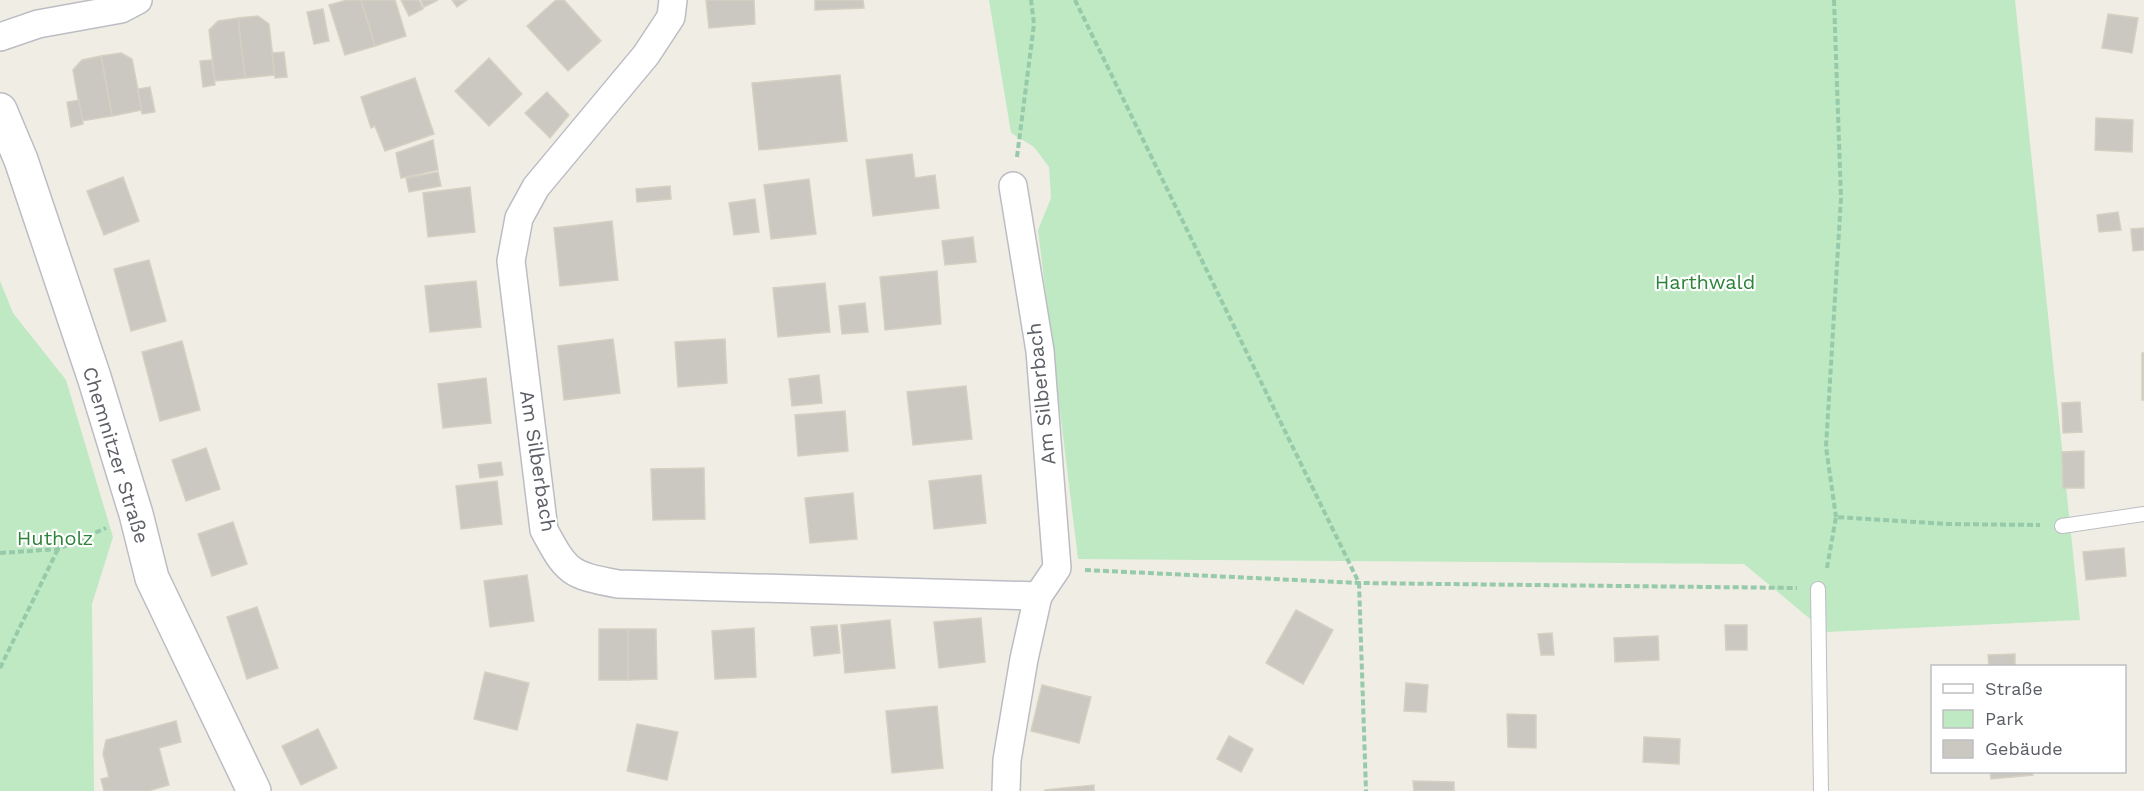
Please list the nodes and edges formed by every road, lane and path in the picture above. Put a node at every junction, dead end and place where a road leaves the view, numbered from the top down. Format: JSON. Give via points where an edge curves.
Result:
{"nodes":[{"id":1,"x":138,"y":0,"type":"edge"},
{"id":2,"x":673,"y":0,"type":"edge"},
{"id":3,"x":1031,"y":0,"type":"edge"},
{"id":4,"x":1075,"y":0,"type":"edge"},
{"id":5,"x":1834,"y":0,"type":"edge"},
{"id":6,"x":0,"y":37,"type":"edge"},
{"id":7,"x":0,"y":110,"type":"edge"},
{"id":8,"x":1013,"y":186,"type":"joint"},
{"id":9,"x":136,"y":514,"type":"junction"},
{"id":10,"x":2144,"y":514,"type":"edge"},
{"id":11,"x":1836,"y":517,"type":"junction"},
{"id":12,"x":2062,"y":526,"type":"joint"},
{"id":13,"x":58,"y":549,"type":"junction"},
{"id":14,"x":0,"y":553,"type":"edge"},
{"id":15,"x":1057,"y":568,"type":"junction"},
{"id":16,"x":1359,"y":583,"type":"junction"},
{"id":17,"x":1818,"y":589,"type":"junction"},
{"id":18,"x":1038,"y":596,"type":"junction"},
{"id":19,"x":0,"y":668,"type":"edge"},
{"id":20,"x":254,"y":791,"type":"edge"},
{"id":21,"x":1006,"y":791,"type":"edge"},
{"id":22,"x":1366,"y":791,"type":"edge"},
{"id":23,"x":1821,"y":791,"type":"edge"}],
"edges":[{"from":1,"to":6,"type":"street","via":[[122,9],[38,24]]},
{"from":2,"to":18,"type":"street","name":"Am Silberbach","via":[[670,16],[646,55],[536,187],[519,218],[511,261],[516,304],[544,530],[561,562],[583,578],[618,584]]},
{"from":3,"to":8,"type":"path","via":[[1034,24]]},
{"from":4,"to":16,"type":"path"},
{"from":5,"to":11,"type":"path","via":[[1841,198],[1826,447]]},
{"from":7,"to":9,"type":"street","name":"Chemnitzer Straße","via":[[21,160]]},
{"from":8,"to":15,"type":"street","name":"Am Silberbach","via":[[1040,351]]},
{"from":9,"to":13,"type":"path"},
{"from":9,"to":20,"type":"street","name":"Chemnitzer Straße","via":[[152,578]]},
{"from":10,"to":12,"type":"lane"},
{"from":11,"to":12,"type":"path"},
{"from":11,"to":17,"type":"path","via":[[1825,580]]},
{"from":13,"to":14,"type":"path"},
{"from":13,"to":19,"type":"path"},
{"from":15,"to":16,"type":"path"},
{"from":15,"to":18,"type":"street"},
{"from":16,"to":17,"type":"path"},
{"from":16,"to":22,"type":"path"},
{"from":17,"to":23,"type":"lane"},
{"from":18,"to":21,"type":"street","via":[[1007,760]]}]}
